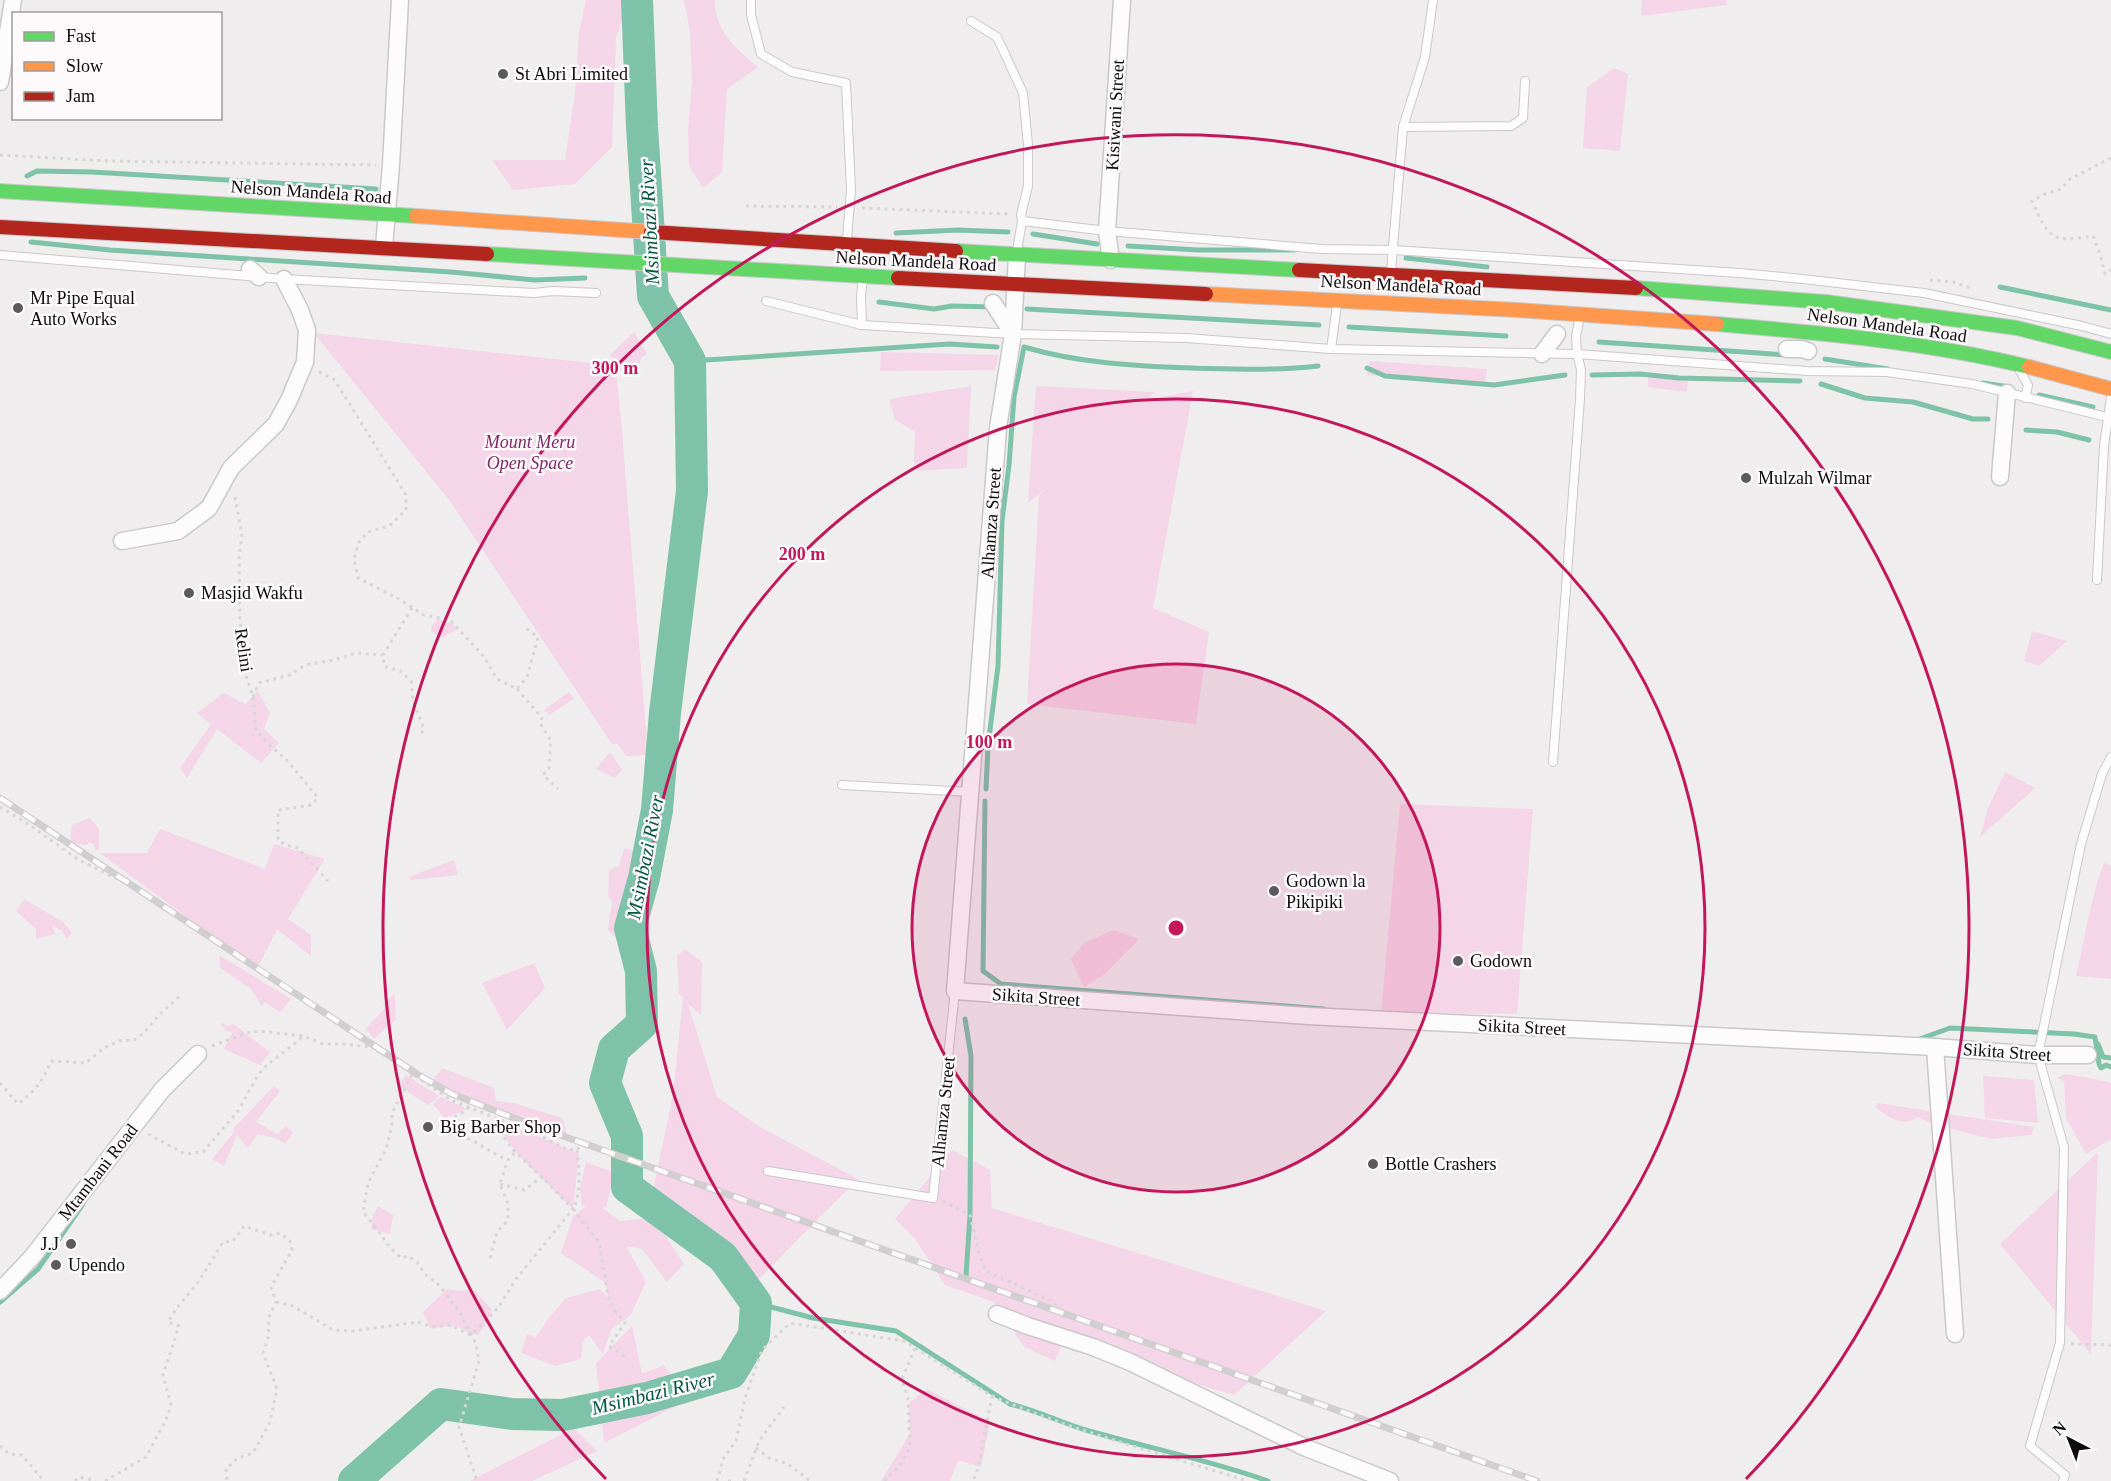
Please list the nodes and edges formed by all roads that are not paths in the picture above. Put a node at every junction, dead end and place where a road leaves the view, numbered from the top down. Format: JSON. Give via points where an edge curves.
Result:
{"nodes":[{"id":1,"x":13,"y":0,"type":"edge"},
{"id":2,"x":400,"y":0,"type":"edge"},
{"id":3,"x":751,"y":0,"type":"edge"},
{"id":4,"x":1122,"y":0,"type":"edge"},
{"id":5,"x":1434,"y":0,"type":"edge"},
{"id":6,"x":971,"y":21,"type":"dead end"},
{"id":7,"x":1525,"y":81,"type":"dead end"},
{"id":8,"x":0,"y":82,"type":"edge"},
{"id":9,"x":1403,"y":127,"type":"junction"},
{"id":10,"x":0,"y":191,"type":"edge"},
{"id":11,"x":387,"y":215,"type":"junction"},
{"id":12,"x":1022,"y":221,"type":"junction"},
{"id":13,"x":0,"y":226,"type":"edge"},
{"id":14,"x":1107,"y":231,"type":"junction"},
{"id":15,"x":847,"y":243,"type":"junction"},
{"id":16,"x":384,"y":247,"type":"junction"},
{"id":17,"x":1394,"y":250,"type":"junction"},
{"id":18,"x":0,"y":255,"type":"edge"},
{"id":19,"x":1017,"y":255,"type":"junction"},
{"id":20,"x":1111,"y":260,"type":"junction"},
{"id":21,"x":1683,"y":269,"type":"junction"},
{"id":22,"x":1391,"y":274,"type":"junction"},
{"id":23,"x":864,"y":276,"type":"junction"},
{"id":24,"x":284,"y":279,"type":"junction"},
{"id":25,"x":1015,"y":285,"type":"junction"},
{"id":26,"x":1678,"y":290,"type":"junction"},
{"id":27,"x":596,"y":292,"type":"dead end"},
{"id":28,"x":1338,"y":300,"type":"junction"},
{"id":29,"x":766,"y":301,"type":"dead end"},
{"id":30,"x":993,"y":303,"type":"dead end"},
{"id":31,"x":1581,"y":312,"type":"junction"},
{"id":32,"x":862,"y":325,"type":"junction"},
{"id":33,"x":1820,"y":333,"type":"junction"},
{"id":34,"x":1013,"y":334,"type":"junction"},
{"id":35,"x":1557,"y":334,"type":"dead end"},
{"id":36,"x":2111,"y":334,"type":"edge"},
{"id":37,"x":1331,"y":349,"type":"junction"},
{"id":38,"x":1787,"y":349,"type":"dead end"},
{"id":39,"x":1808,"y":351,"type":"junction"},
{"id":40,"x":2111,"y":352,"type":"edge"},
{"id":41,"x":1542,"y":354,"type":"junction"},
{"id":42,"x":1577,"y":354,"type":"junction"},
{"id":43,"x":2014,"y":362,"type":"junction"},
{"id":44,"x":1807,"y":371,"type":"junction"},
{"id":45,"x":2111,"y":389,"type":"edge"},
{"id":46,"x":2007,"y":393,"type":"junction"},
{"id":47,"x":2111,"y":397,"type":"edge"},
{"id":48,"x":2025,"y":398,"type":"junction"},
{"id":49,"x":2110,"y":417,"type":"edge"},
{"id":50,"x":2000,"y":477,"type":"dead end"},
{"id":51,"x":122,"y":541,"type":"dead end"},
{"id":52,"x":2097,"y":580,"type":"dead end"},
{"id":53,"x":2111,"y":757,"type":"edge"},
{"id":54,"x":1553,"y":762,"type":"dead end"},
{"id":55,"x":842,"y":785,"type":"dead end"},
{"id":56,"x":970,"y":792,"type":"junction"},
{"id":57,"x":955,"y":991,"type":"junction"},
{"id":58,"x":1935,"y":1047,"type":"junction"},
{"id":59,"x":198,"y":1054,"type":"road end"},
{"id":60,"x":2038,"y":1055,"type":"junction"},
{"id":61,"x":2088,"y":1055,"type":"dead end"},
{"id":62,"x":768,"y":1171,"type":"dead end"},
{"id":63,"x":0,"y":1291,"type":"edge"},
{"id":64,"x":997,"y":1314,"type":"dead end"},
{"id":65,"x":1955,"y":1334,"type":"dead end"},
{"id":66,"x":1390,"y":1481,"type":"edge"},
{"id":67,"x":2063,"y":1481,"type":"edge"}],
"edges":[{"from":1,"to":8,"type":"street"},
{"from":2,"to":11,"type":"street"},
{"from":3,"to":15,"type":"lane","via":[[761,54],[792,72],[846,83],[851,190]]},
{"from":4,"to":14,"type":"street","name":"Kisiwani Street"},
{"from":5,"to":9,"type":"lane","via":[[1425,57]]},
{"from":6,"to":12,"type":"lane","via":[[997,37],[1023,93],[1028,186]]},
{"from":7,"to":9,"type":"lane","via":[[1523,118],[1511,126]]},
{"from":9,"to":17,"type":"lane"},
{"from":10,"to":11,"type":"main road","name":"Nelson Mandela Road"},
{"from":11,"to":15,"type":"main road","name":"Nelson Mandela Road"},
{"from":11,"to":16,"type":"street"},
{"from":12,"to":14,"type":"lane"},
{"from":12,"to":19,"type":"lane"},
{"from":13,"to":16,"type":"main road"},
{"from":14,"to":17,"type":"lane","via":[[1322,249]]},
{"from":14,"to":20,"type":"street"},
{"from":15,"to":19,"type":"main road","name":"Nelson Mandela Road"},
{"from":16,"to":23,"type":"main road","name":"Nelson Mandela Road"},
{"from":17,"to":21,"type":"lane"},
{"from":17,"to":22,"type":"lane"},
{"from":18,"to":24,"type":"lane","via":[[254,273]]},
{"from":19,"to":20,"type":"main road","name":"Nelson Mandela Road"},
{"from":19,"to":25,"type":"street","name":"Alhamza Street"},
{"from":20,"to":22,"type":"main road","name":"Nelson Mandela Road"},
{"from":21,"to":26,"type":"lane"},
{"from":21,"to":36,"type":"lane","via":[[1924,293]]},
{"from":22,"to":26,"type":"main road","name":"Nelson Mandela Road"},
{"from":23,"to":25,"type":"main road","name":"Nelson Mandela Road"},
{"from":23,"to":32,"type":"lane"},
{"from":24,"to":27,"type":"lane","via":[[534,293]]},
{"from":24,"to":51,"type":"street","via":[[307,330],[305,362],[276,424],[231,468],[209,508],[178,531]]},
{"from":25,"to":28,"type":"main road","name":"Nelson Mandela Road"},
{"from":25,"to":34,"type":"street","name":"Alhamza Street"},
{"from":26,"to":40,"type":"main road","name":"Nelson Mandela Road","via":[[1826,302],[2017,328]]},
{"from":28,"to":31,"type":"main road","name":"Nelson Mandela Road"},
{"from":28,"to":37,"type":"lane"},
{"from":29,"to":32,"type":"lane"},
{"from":30,"to":34,"type":"street"},
{"from":31,"to":33,"type":"main road","name":"Nelson Mandela Road"},
{"from":31,"to":42,"type":"lane"},
{"from":32,"to":34,"type":"lane"},
{"from":33,"to":39,"type":"lane"},
{"from":33,"to":43,"type":"main road","name":"Nelson Mandela Road"},
{"from":34,"to":37,"type":"lane","via":[[1174,337]]},
{"from":34,"to":56,"type":"street","name":"Alhamza Street","via":[[998,428]]},
{"from":35,"to":41,"type":"street"},
{"from":37,"to":41,"type":"lane"},
{"from":38,"to":39,"type":"street"},
{"from":39,"to":44,"type":"lane"},
{"from":41,"to":42,"type":"lane"},
{"from":42,"to":44,"type":"lane"},
{"from":42,"to":54,"type":"lane","via":[[1580,399]]},
{"from":43,"to":45,"type":"main road","name":"Nelson Mandela Road"},
{"from":43,"to":48,"type":"lane","via":[[2028,385]]},
{"from":44,"to":46,"type":"lane","via":[[1887,372]]},
{"from":46,"to":48,"type":"lane"},
{"from":46,"to":50,"type":"street"},
{"from":47,"to":49,"type":"lane"},
{"from":48,"to":49,"type":"lane"},
{"from":49,"to":52,"type":"lane","via":[[2100,500]]},
{"from":53,"to":60,"type":"lane","via":[[2081,844]]},
{"from":55,"to":56,"type":"lane"},
{"from":56,"to":57,"type":"street","name":"Alhamza Street"},
{"from":57,"to":58,"type":"street","name":"Sikita Street","via":[[1308,1016]]},
{"from":57,"to":62,"type":"lane","name":"Alhamza Street","via":[[933,1198]]},
{"from":58,"to":60,"type":"street","name":"Sikita Street"},
{"from":58,"to":65,"type":"street"},
{"from":59,"to":63,"type":"street","name":"Mtambani Road","via":[[162,1090],[32,1257]]},
{"from":60,"to":61,"type":"street","name":"Sikita Street"},
{"from":60,"to":67,"type":"lane","via":[[2064,1147],[2060,1343],[2030,1446],[2065,1475]]},
{"from":64,"to":66,"type":"street","via":[[1130,1362],[1304,1447]]}]}
